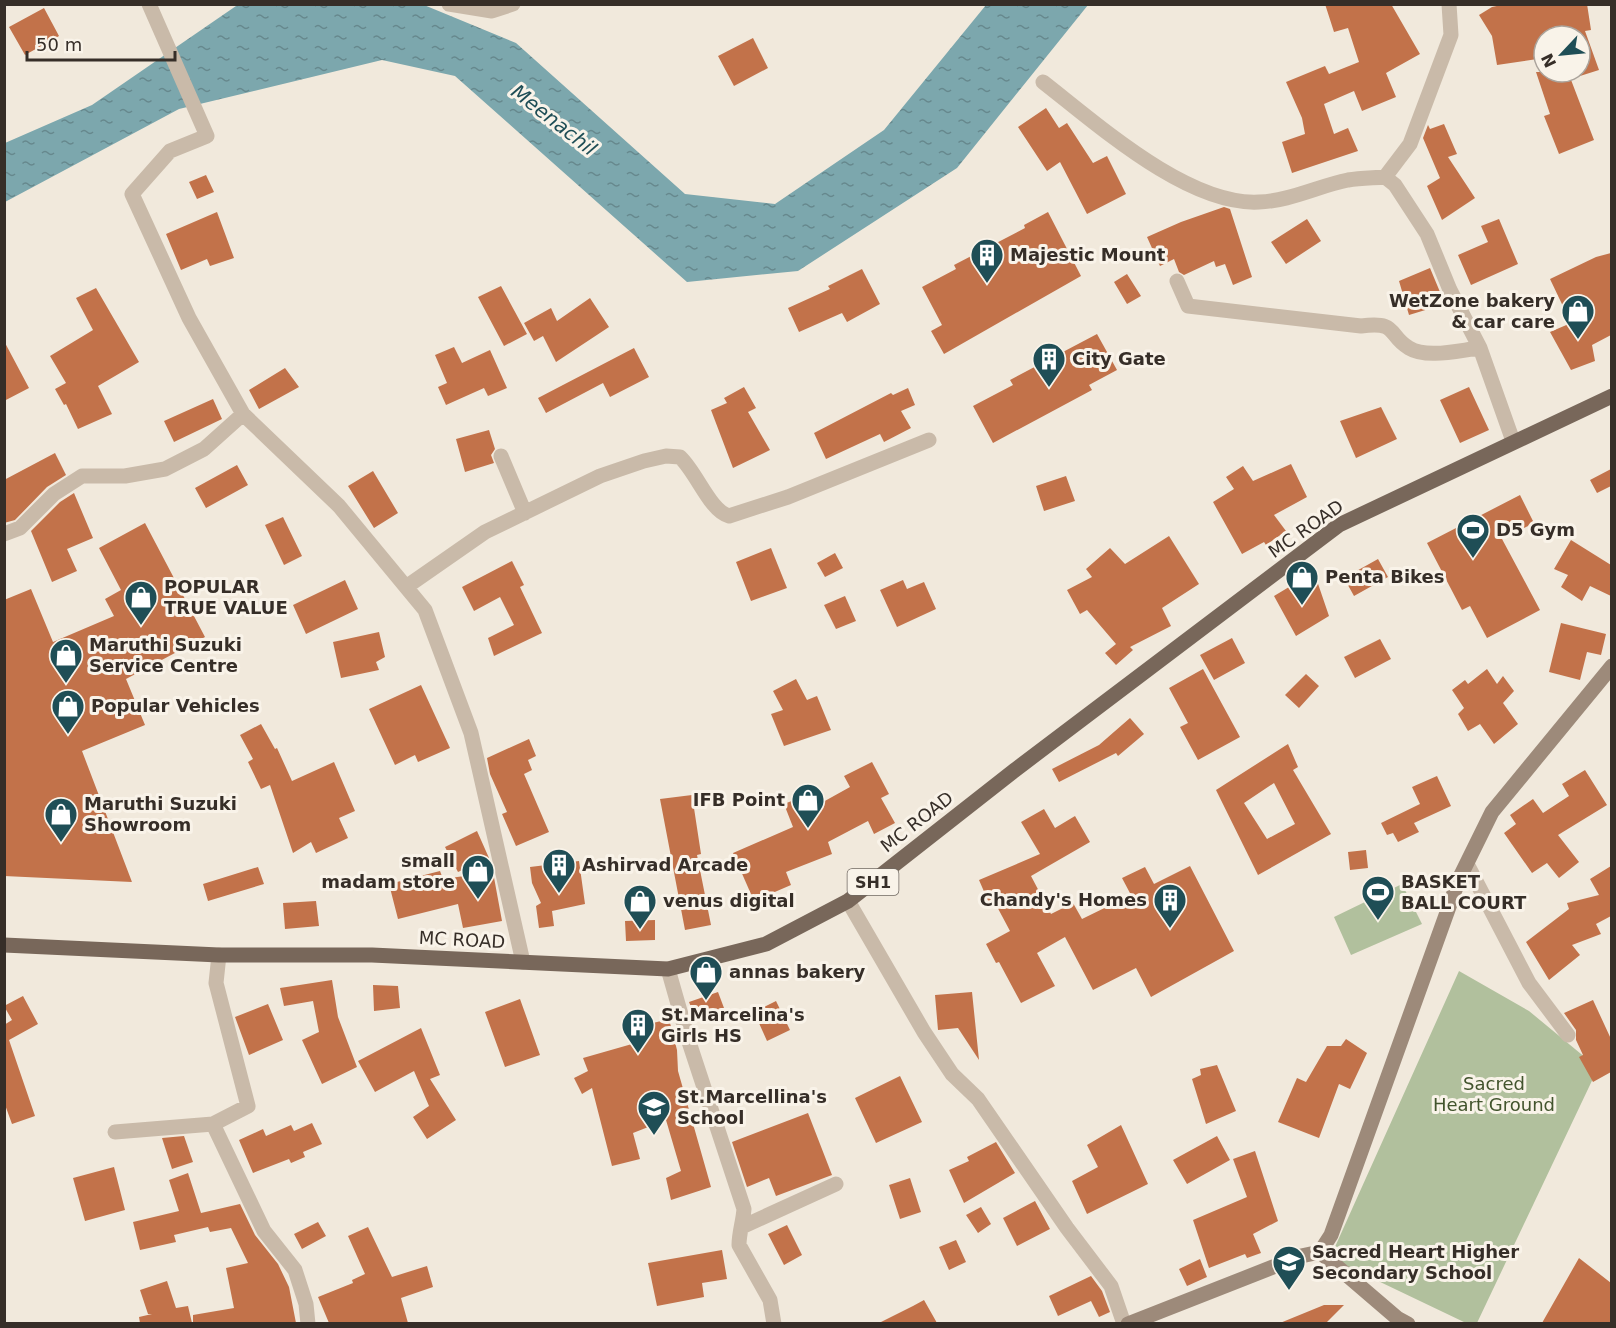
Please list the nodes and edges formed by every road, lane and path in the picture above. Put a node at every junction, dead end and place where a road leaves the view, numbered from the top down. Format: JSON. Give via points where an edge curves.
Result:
{"nodes":[{"id":1,"x":449,"y":4,"type":"edge"},
{"id":2,"x":513,"y":4,"type":"edge"},
{"id":3,"x":1449,"y":4,"type":"edge"},
{"id":4,"x":152,"y":12,"type":"edge"},
{"id":5,"x":1043,"y":82,"type":"dead end"},
{"id":6,"x":1385,"y":177,"type":"junction"},
{"id":7,"x":1177,"y":281,"type":"dead end"},
{"id":8,"x":1479,"y":348,"type":"junction"},
{"id":9,"x":1611,"y":396,"type":"edge"},
{"id":10,"x":243,"y":414,"type":"junction"},
{"id":11,"x":930,"y":440,"type":"dead end"},
{"id":12,"x":1513,"y":441,"type":"junction"},
{"id":13,"x":501,"y":456,"type":"dead end"},
{"id":14,"x":525,"y":513,"type":"junction"},
{"id":15,"x":4,"y":534,"type":"edge"},
{"id":16,"x":406,"y":587,"type":"junction"},
{"id":17,"x":1611,"y":666,"type":"edge"},
{"id":18,"x":1467,"y":864,"type":"junction"},
{"id":19,"x":848,"y":901,"type":"junction"},
{"id":20,"x":4,"y":945,"type":"edge"},
{"id":21,"x":219,"y":956,"type":"junction"},
{"id":22,"x":523,"y":962,"type":"junction"},
{"id":23,"x":668,"y":969,"type":"junction"},
{"id":24,"x":1568,"y":1035,"type":"dead end"},
{"id":25,"x":213,"y":1124,"type":"junction"},
{"id":26,"x":115,"y":1132,"type":"dead end"},
{"id":27,"x":836,"y":1184,"type":"dead end"},
{"id":28,"x":744,"y":1226,"type":"junction"},
{"id":29,"x":1320,"y":1252,"type":"junction"},
{"id":30,"x":308,"y":1323,"type":"edge"},
{"id":31,"x":774,"y":1323,"type":"edge"},
{"id":32,"x":1124,"y":1323,"type":"edge"},
{"id":33,"x":1128,"y":1323,"type":"edge"},
{"id":34,"x":1408,"y":1323,"type":"edge"}],
"edges":[{"from":1,"to":2,"type":"street","via":[[492,11]]},
{"from":3,"to":6,"type":"street","via":[[1450,35],[1410,144]]},
{"from":4,"to":10,"type":"street","via":[[207,136],[170,151],[132,194],[189,318]]},
{"from":5,"to":6,"type":"street","via":[[1120,143],[1173,177],[1222,198],[1258,203],[1348,180]]},
{"from":6,"to":8,"type":"street","via":[[1395,185],[1426,234]]},
{"from":7,"to":8,"type":"street","via":[[1188,306],[1361,326],[1375,324],[1392,329],[1408,348],[1426,353]]},
{"from":8,"to":12,"type":"street"},
{"from":9,"to":12,"type":"main road","name":"MC ROAD","number":"SH1"},
{"from":10,"to":15,"type":"street","via":[[204,449],[165,469],[125,476],[82,476],[54,494],[20,528]]},
{"from":10,"to":16,"type":"street","via":[[339,506]]},
{"from":11,"to":14,"type":"street","via":[[788,497],[729,516],[714,507],[680,457],[666,456],[600,476]]},
{"from":12,"to":19,"type":"main road","name":"MC ROAD","number":"SH1","via":[[1339,525]]},
{"from":13,"to":14,"type":"street"},
{"from":14,"to":16,"type":"street","via":[[485,532]]},
{"from":16,"to":22,"type":"street","via":[[424,610],[471,733]]},
{"from":17,"to":18,"type":"street","via":[[1492,812]]},
{"from":18,"to":24,"type":"street","via":[[1529,983]]},
{"from":18,"to":29,"type":"street","via":[[1330,1235]]},
{"from":19,"to":23,"type":"main road","name":"MC ROAD","number":"SH1","via":[[766,944]]},
{"from":19,"to":32,"type":"street","via":[[924,1032],[978,1099],[1112,1286]]},
{"from":20,"to":21,"type":"main road","name":"MC ROAD","number":"SH1"},
{"from":21,"to":22,"type":"main road","name":"MC ROAD","number":"SH1","via":[[372,955]]},
{"from":21,"to":25,"type":"street","via":[[216,983],[248,1106]]},
{"from":22,"to":23,"type":"main road","name":"MC ROAD","number":"SH1"},
{"from":23,"to":28,"type":"street","via":[[744,1209]]},
{"from":25,"to":26,"type":"street"},
{"from":25,"to":30,"type":"street","via":[[264,1231],[294,1270]]},
{"from":27,"to":28,"type":"street"},
{"from":28,"to":31,"type":"street","via":[[739,1245],[770,1300]]},
{"from":29,"to":33,"type":"street"},
{"from":29,"to":34,"type":"street","via":[[1397,1318]]}]}
